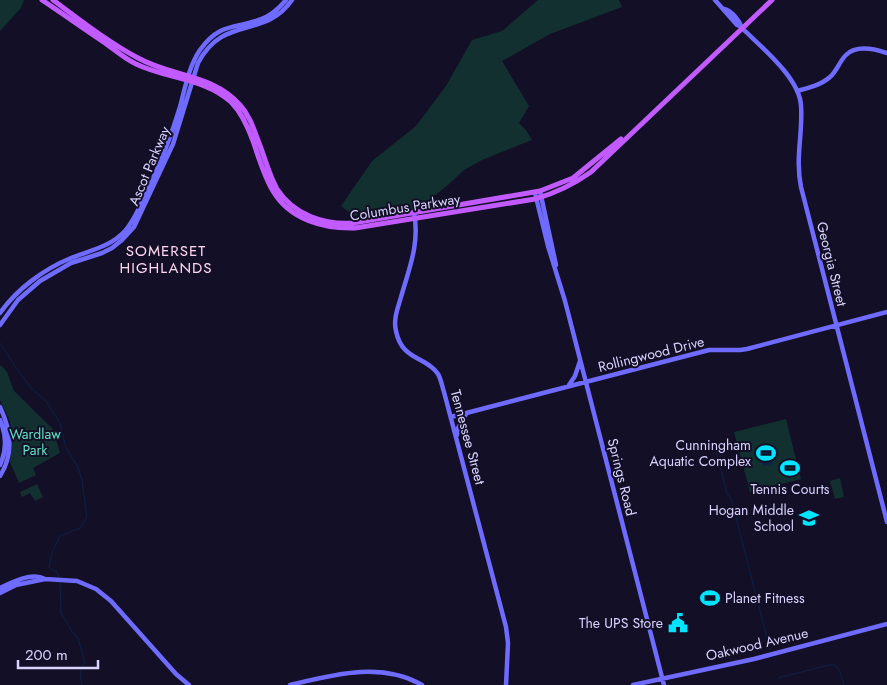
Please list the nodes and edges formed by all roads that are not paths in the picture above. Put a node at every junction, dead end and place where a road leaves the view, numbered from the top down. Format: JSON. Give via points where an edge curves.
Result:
{"nodes":[{"id":1,"x":42,"y":0,"type":"edge"},
{"id":2,"x":53,"y":0,"type":"edge"},
{"id":3,"x":286,"y":0,"type":"edge"},
{"id":4,"x":292,"y":0,"type":"edge"},
{"id":5,"x":716,"y":0,"type":"edge"},
{"id":6,"x":772,"y":0,"type":"edge"},
{"id":7,"x":742,"y":28,"type":"junction"},
{"id":8,"x":887,"y":53,"type":"edge"},
{"id":9,"x":191,"y":79,"type":"junction"},
{"id":10,"x":797,"y":91,"type":"junction"},
{"id":11,"x":538,"y":195,"type":"junction"},
{"id":12,"x":415,"y":216,"type":"junction"},
{"id":13,"x":887,"y":312,"type":"edge"},
{"id":14,"x":0,"y":313,"type":"edge"},
{"id":15,"x":0,"y":325,"type":"edge"},
{"id":16,"x":837,"y":326,"type":"junction"},
{"id":17,"x":580,"y":359,"type":"junction"},
{"id":18,"x":586,"y":381,"type":"junction"},
{"id":19,"x":568,"y":386,"type":"junction"},
{"id":20,"x":0,"y":407,"type":"edge"},
{"id":21,"x":466,"y":414,"type":"junction"},
{"id":22,"x":452,"y":417,"type":"junction"},
{"id":23,"x":0,"y":420,"type":"edge"},
{"id":24,"x":457,"y":437,"type":"junction"},
{"id":25,"x":0,"y":465,"type":"edge"},
{"id":26,"x":0,"y":476,"type":"edge"},
{"id":27,"x":887,"y":522,"type":"edge"},
{"id":28,"x":45,"y":579,"type":"junction"},
{"id":29,"x":0,"y":588,"type":"edge"},
{"id":30,"x":0,"y":593,"type":"edge"},
{"id":31,"x":887,"y":624,"type":"edge"},
{"id":32,"x":662,"y":678,"type":"junction"},
{"id":33,"x":189,"y":685,"type":"edge"},
{"id":34,"x":290,"y":685,"type":"edge"},
{"id":35,"x":422,"y":685,"type":"edge"},
{"id":36,"x":506,"y":685,"type":"edge"},
{"id":37,"x":633,"y":685,"type":"edge"},
{"id":38,"x":664,"y":685,"type":"edge"}],
"edges":[{"from":1,"to":9,"type":"main road","name":"Columbus Parkway","via":[[134,64]]},
{"from":2,"to":9,"type":"main road","name":"Columbus Parkway","via":[[138,58]]},
{"from":3,"to":9,"type":"main road","name":"Ascot Parkway","via":[[265,17],[230,26],[206,42],[199,52]]},
{"from":4,"to":9,"type":"main road","name":"Ascot Parkway","via":[[280,14],[267,21],[219,37],[202,55]]},
{"from":5,"to":7,"type":"main road","name":"Georgia Street"},
{"from":6,"to":7,"type":"main road","name":"Columbus Parkway"},
{"from":7,"to":10,"type":"main road","name":"Georgia Street","via":[[789,78]]},
{"from":7,"to":11,"type":"main road","name":"Columbus Parkway","via":[[634,130],[573,178]]},
{"from":8,"to":10,"type":"main road","via":[[867,49],[848,53],[825,81]]},
{"from":9,"to":12,"type":"main road","name":"Columbus Parkway","via":[[213,89],[237,109],[249,130],[273,192],[297,215],[318,225],[340,228]]},
{"from":9,"to":14,"type":"main road","name":"Ascot Parkway","via":[[169,143],[130,226],[108,245],[64,261],[38,276]]},
{"from":9,"to":15,"type":"main road","name":"Ascot Parkway","via":[[173,144],[134,227],[112,248],[66,265],[40,281],[18,300]]},
{"from":10,"to":16,"type":"main road","name":"Georgia Street","via":[[801,106],[799,178]]},
{"from":11,"to":12,"type":"main road","name":"Columbus Parkway"},
{"from":11,"to":17,"type":"main road","name":"Springs Road","via":[[548,246]]},
{"from":12,"to":22,"type":"main road","name":"Tennessee Street","via":[[415,249],[396,313],[396,331],[407,351],[438,375]]},
{"from":13,"to":16,"type":"main road","name":"Rollingwood Drive"},
{"from":16,"to":18,"type":"main road","name":"Rollingwood Drive","via":[[740,350],[709,350]]},
{"from":16,"to":27,"type":"main road","name":"Georgia Street"},
{"from":17,"to":18,"type":"main road","name":"Springs Road"},
{"from":17,"to":19,"type":"main road"},
{"from":18,"to":19,"type":"main road","name":"Rollingwood Drive"},
{"from":18,"to":32,"type":"main road","name":"Springs Road"},
{"from":19,"to":21,"type":"main road","name":"Rollingwood Drive"},
{"from":20,"to":26,"type":"main road","via":[[9,430],[10,443],[8,459]]},
{"from":21,"to":22,"type":"main road","name":"Rollingwood Drive"},
{"from":21,"to":24,"type":"main road"},
{"from":22,"to":24,"type":"main road","name":"Tennessee Street"},
{"from":23,"to":25,"type":"main road","via":[[5,441]]},
{"from":24,"to":36,"type":"main road","name":"Tennessee Street","via":[[506,627]]},
{"from":28,"to":29,"type":"main road","via":[[29,577]]},
{"from":28,"to":30,"type":"main road","via":[[16,584]]},
{"from":28,"to":33,"type":"main road","via":[[84,583],[105,595]]},
{"from":31,"to":32,"type":"main road","name":"Oakwood Avenue","via":[[754,659]]},
{"from":32,"to":37,"type":"main road","name":"Oakwood Avenue"},
{"from":32,"to":38,"type":"main road","name":"Springs Road"},
{"from":34,"to":35,"type":"main road","via":[[350,672],[370,672]]}]}
